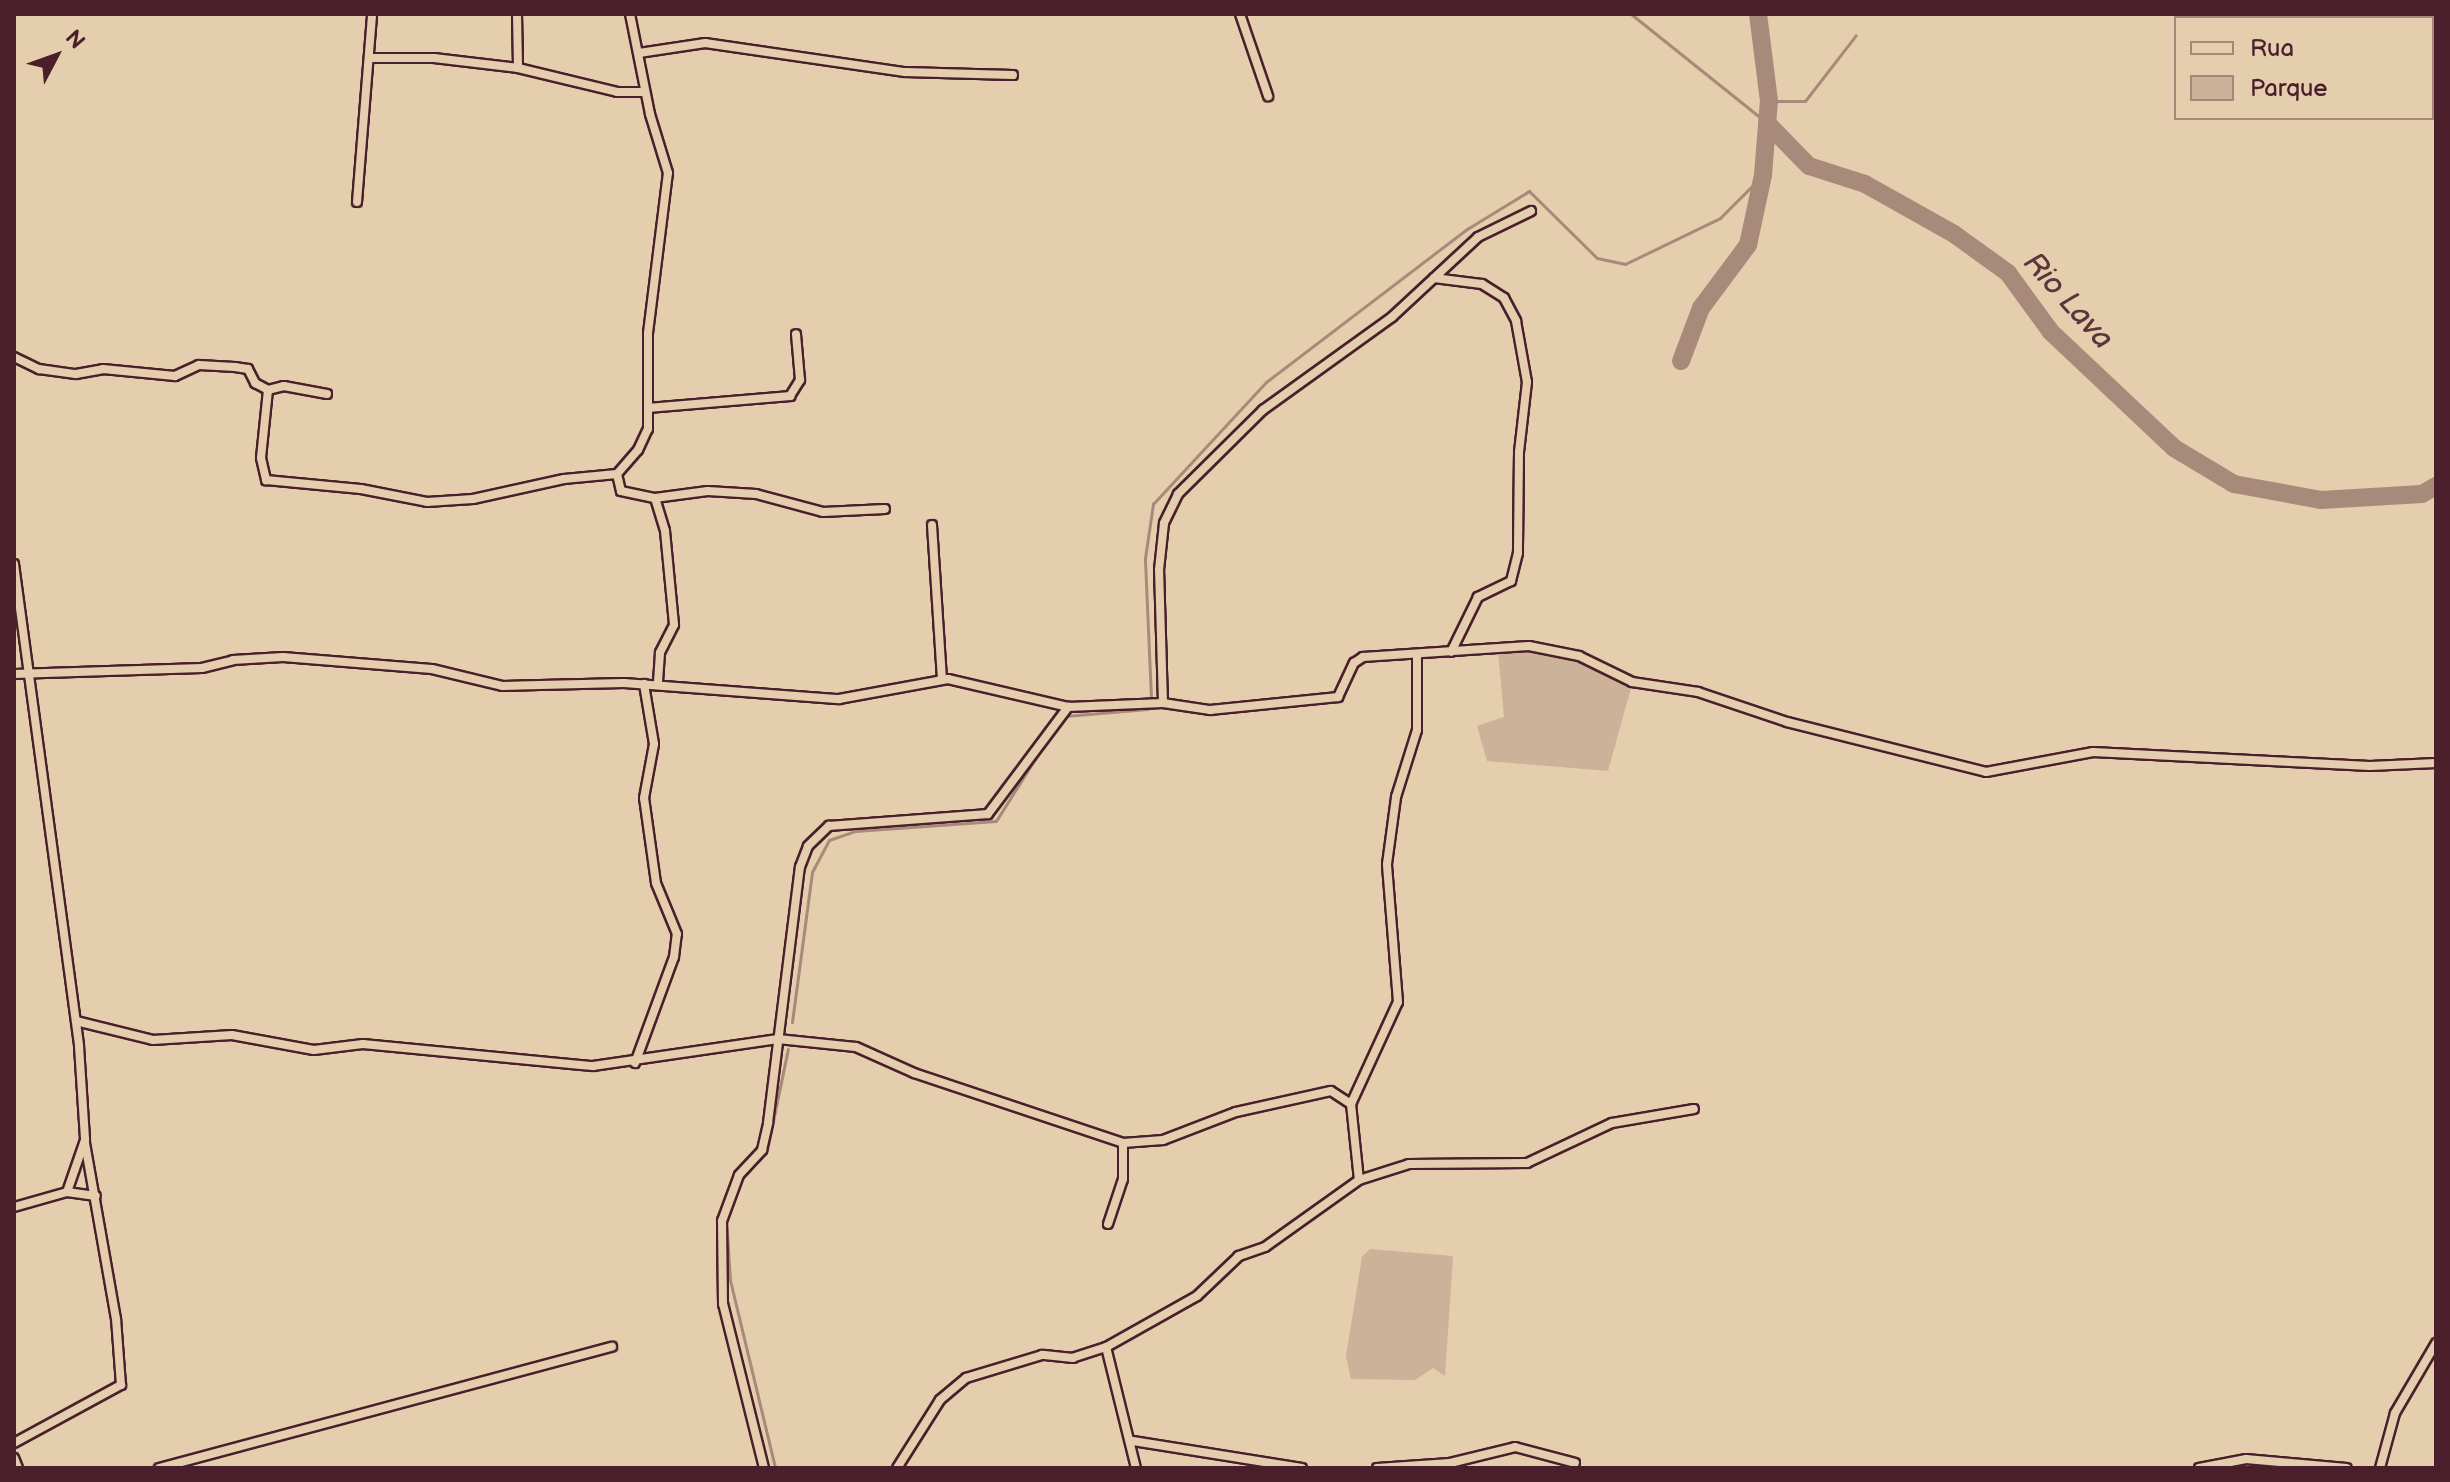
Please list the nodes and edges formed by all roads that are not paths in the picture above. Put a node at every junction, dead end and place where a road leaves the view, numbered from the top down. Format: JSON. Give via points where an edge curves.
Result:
{"nodes":[{"id":1,"x":372,"y":14,"type":"edge"},
{"id":2,"x":517,"y":14,"type":"edge"},
{"id":3,"x":630,"y":14,"type":"edge"},
{"id":4,"x":1240,"y":14,"type":"edge"},
{"id":5,"x":639,"y":53,"type":"junction"},
{"id":6,"x":370,"y":58,"type":"junction"},
{"id":7,"x":518,"y":68,"type":"junction"},
{"id":8,"x":1013,"y":75,"type":"dead end"},
{"id":9,"x":645,"y":92,"type":"junction"},
{"id":10,"x":1268,"y":96,"type":"dead end"},
{"id":11,"x":357,"y":202,"type":"dead end"},
{"id":12,"x":1531,"y":211,"type":"dead end"},
{"id":13,"x":1434,"y":278,"type":"junction"},
{"id":14,"x":796,"y":334,"type":"dead end"},
{"id":15,"x":14,"y":357,"type":"edge"},
{"id":16,"x":268,"y":390,"type":"junction"},
{"id":17,"x":327,"y":394,"type":"dead end"},
{"id":18,"x":648,"y":408,"type":"junction"},
{"id":19,"x":617,"y":474,"type":"junction"},
{"id":20,"x":655,"y":498,"type":"junction"},
{"id":21,"x":885,"y":509,"type":"dead end"},
{"id":22,"x":932,"y":525,"type":"dead end"},
{"id":23,"x":14,"y":564,"type":"edge"},
{"id":24,"x":1451,"y":652,"type":"junction"},
{"id":25,"x":1417,"y":656,"type":"junction"},
{"id":26,"x":14,"y":674,"type":"edge"},
{"id":27,"x":26,"y":674,"type":"junction"},
{"id":28,"x":942,"y":679,"type":"junction"},
{"id":29,"x":644,"y":684,"type":"junction"},
{"id":30,"x":658,"y":684,"type":"junction"},
{"id":31,"x":1163,"y":703,"type":"junction"},
{"id":32,"x":1068,"y":707,"type":"junction"},
{"id":33,"x":2436,"y":763,"type":"edge"},
{"id":34,"x":76,"y":1021,"type":"junction"},
{"id":35,"x":778,"y":1039,"type":"junction"},
{"id":36,"x":635,"y":1063,"type":"junction"},
{"id":37,"x":1351,"y":1104,"type":"junction"},
{"id":38,"x":1694,"y":1109,"type":"dead end"},
{"id":39,"x":85,"y":1140,"type":"junction"},
{"id":40,"x":1123,"y":1143,"type":"junction"},
{"id":41,"x":1359,"y":1180,"type":"junction"},
{"id":42,"x":67,"y":1192,"type":"junction"},
{"id":43,"x":96,"y":1196,"type":"junction"},
{"id":44,"x":14,"y":1207,"type":"edge"},
{"id":45,"x":1108,"y":1224,"type":"dead end"},
{"id":46,"x":2436,"y":1343,"type":"edge"},
{"id":47,"x":612,"y":1347,"type":"dead end"},
{"id":48,"x":1106,"y":1347,"type":"junction"},
{"id":49,"x":1133,"y":1441,"type":"junction"},
{"id":50,"x":14,"y":1443,"type":"edge"},
{"id":51,"x":14,"y":1458,"type":"edge"},
{"id":52,"x":1575,"y":1463,"type":"dead end"},
{"id":53,"x":18,"y":1468,"type":"edge"},
{"id":54,"x":159,"y":1468,"type":"edge"},
{"id":55,"x":764,"y":1468,"type":"edge"},
{"id":56,"x":897,"y":1468,"type":"edge"},
{"id":57,"x":1136,"y":1468,"type":"edge"},
{"id":58,"x":1302,"y":1468,"type":"edge"},
{"id":59,"x":1377,"y":1468,"type":"edge"},
{"id":60,"x":2199,"y":1468,"type":"edge"},
{"id":61,"x":2347,"y":1468,"type":"edge"},
{"id":62,"x":2380,"y":1468,"type":"edge"}],
"edges":[{"from":1,"to":6,"type":"street"},
{"from":2,"to":7,"type":"street"},
{"from":3,"to":5,"type":"street"},
{"from":4,"to":10,"type":"street"},
{"from":5,"to":8,"type":"street","via":[[705,43],[905,72]]},
{"from":5,"to":9,"type":"street"},
{"from":6,"to":7,"type":"street","via":[[434,58]]},
{"from":6,"to":11,"type":"street"},
{"from":7,"to":9,"type":"street","via":[[617,92]]},
{"from":9,"to":18,"type":"street","via":[[668,182],[653,272]]},
{"from":12,"to":13,"type":"street","via":[[1478,237]]},
{"from":13,"to":24,"type":"street","via":[[1482,284],[1504,298],[1516,321],[1527,382],[1519,452],[1518,553],[1511,581],[1478,597]]},
{"from":13,"to":31,"type":"street","via":[[1392,317],[1263,410],[1178,494],[1164,523],[1159,570]]},
{"from":14,"to":18,"type":"street","via":[[800,380],[790,396]]},
{"from":15,"to":16,"type":"street","via":[[39,369],[76,374],[103,369],[175,376],[199,365],[235,367],[250,371],[255,383]]},
{"from":16,"to":17,"type":"street","via":[[275,385]]},
{"from":16,"to":19,"type":"street","via":[[261,458],[268,481],[361,489],[427,502]]},
{"from":18,"to":19,"type":"street","via":[[646,440]]},
{"from":19,"to":20,"type":"street","via":[[621,491]]},
{"from":20,"to":21,"type":"street","via":[[708,491],[756,494],[823,512]]},
{"from":20,"to":30,"type":"street","via":[[665,531],[674,625],[660,653]]},
{"from":22,"to":28,"type":"street"},
{"from":23,"to":27,"type":"street"},
{"from":24,"to":25,"type":"street"},
{"from":24,"to":33,"type":"street","via":[[1529,646],[1579,656],[1632,682],[1698,692],[1787,722],[1986,772],[2093,752],[2370,766]]},
{"from":25,"to":31,"type":"street","via":[[1358,659],[1338,697],[1210,710]]},
{"from":25,"to":37,"type":"street","via":[[1417,730],[1396,797],[1388,851],[1398,1002]]},
{"from":26,"to":27,"type":"street"},
{"from":27,"to":29,"type":"street","via":[[202,668],[283,657],[432,669],[503,686]]},
{"from":27,"to":34,"type":"street"},
{"from":28,"to":30,"type":"street","via":[[839,699]]},
{"from":28,"to":32,"type":"street"},
{"from":29,"to":30,"type":"street"},
{"from":29,"to":36,"type":"street","via":[[654,744],[644,798],[656,883],[677,934],[674,957]]},
{"from":31,"to":32,"type":"street"},
{"from":32,"to":35,"type":"street","via":[[988,814],[913,823],[850,823],[818,834],[800,867]]},
{"from":34,"to":36,"type":"street","via":[[153,1040],[232,1035],[314,1050],[363,1044],[593,1066]]},
{"from":34,"to":39,"type":"street"},
{"from":35,"to":36,"type":"street"},
{"from":35,"to":40,"type":"street","via":[[856,1047],[914,1073]]},
{"from":35,"to":55,"type":"street","via":[[762,1150],[739,1175],[722,1221],[720,1281]]},
{"from":37,"to":40,"type":"street","via":[[1331,1091],[1236,1112],[1163,1140]]},
{"from":37,"to":41,"type":"street"},
{"from":38,"to":41,"type":"street","via":[[1612,1123],[1527,1163],[1409,1164]]},
{"from":39,"to":42,"type":"street"},
{"from":39,"to":43,"type":"street"},
{"from":40,"to":45,"type":"street","via":[[1123,1179]]},
{"from":41,"to":48,"type":"street","via":[[1265,1247],[1239,1256],[1197,1296]]},
{"from":42,"to":43,"type":"street"},
{"from":42,"to":44,"type":"street"},
{"from":43,"to":50,"type":"street","via":[[121,1385]]},
{"from":46,"to":62,"type":"street","via":[[2395,1413]]},
{"from":47,"to":54,"type":"street"},
{"from":48,"to":49,"type":"street"},
{"from":48,"to":56,"type":"street","via":[[1073,1358],[1019,1360],[966,1378],[940,1400]]},
{"from":49,"to":57,"type":"street"},
{"from":49,"to":58,"type":"street"},
{"from":51,"to":53,"type":"street"},
{"from":52,"to":59,"type":"street","via":[[1515,1447],[1450,1463]]},
{"from":60,"to":61,"type":"street","via":[[2246,1459]]}]}
